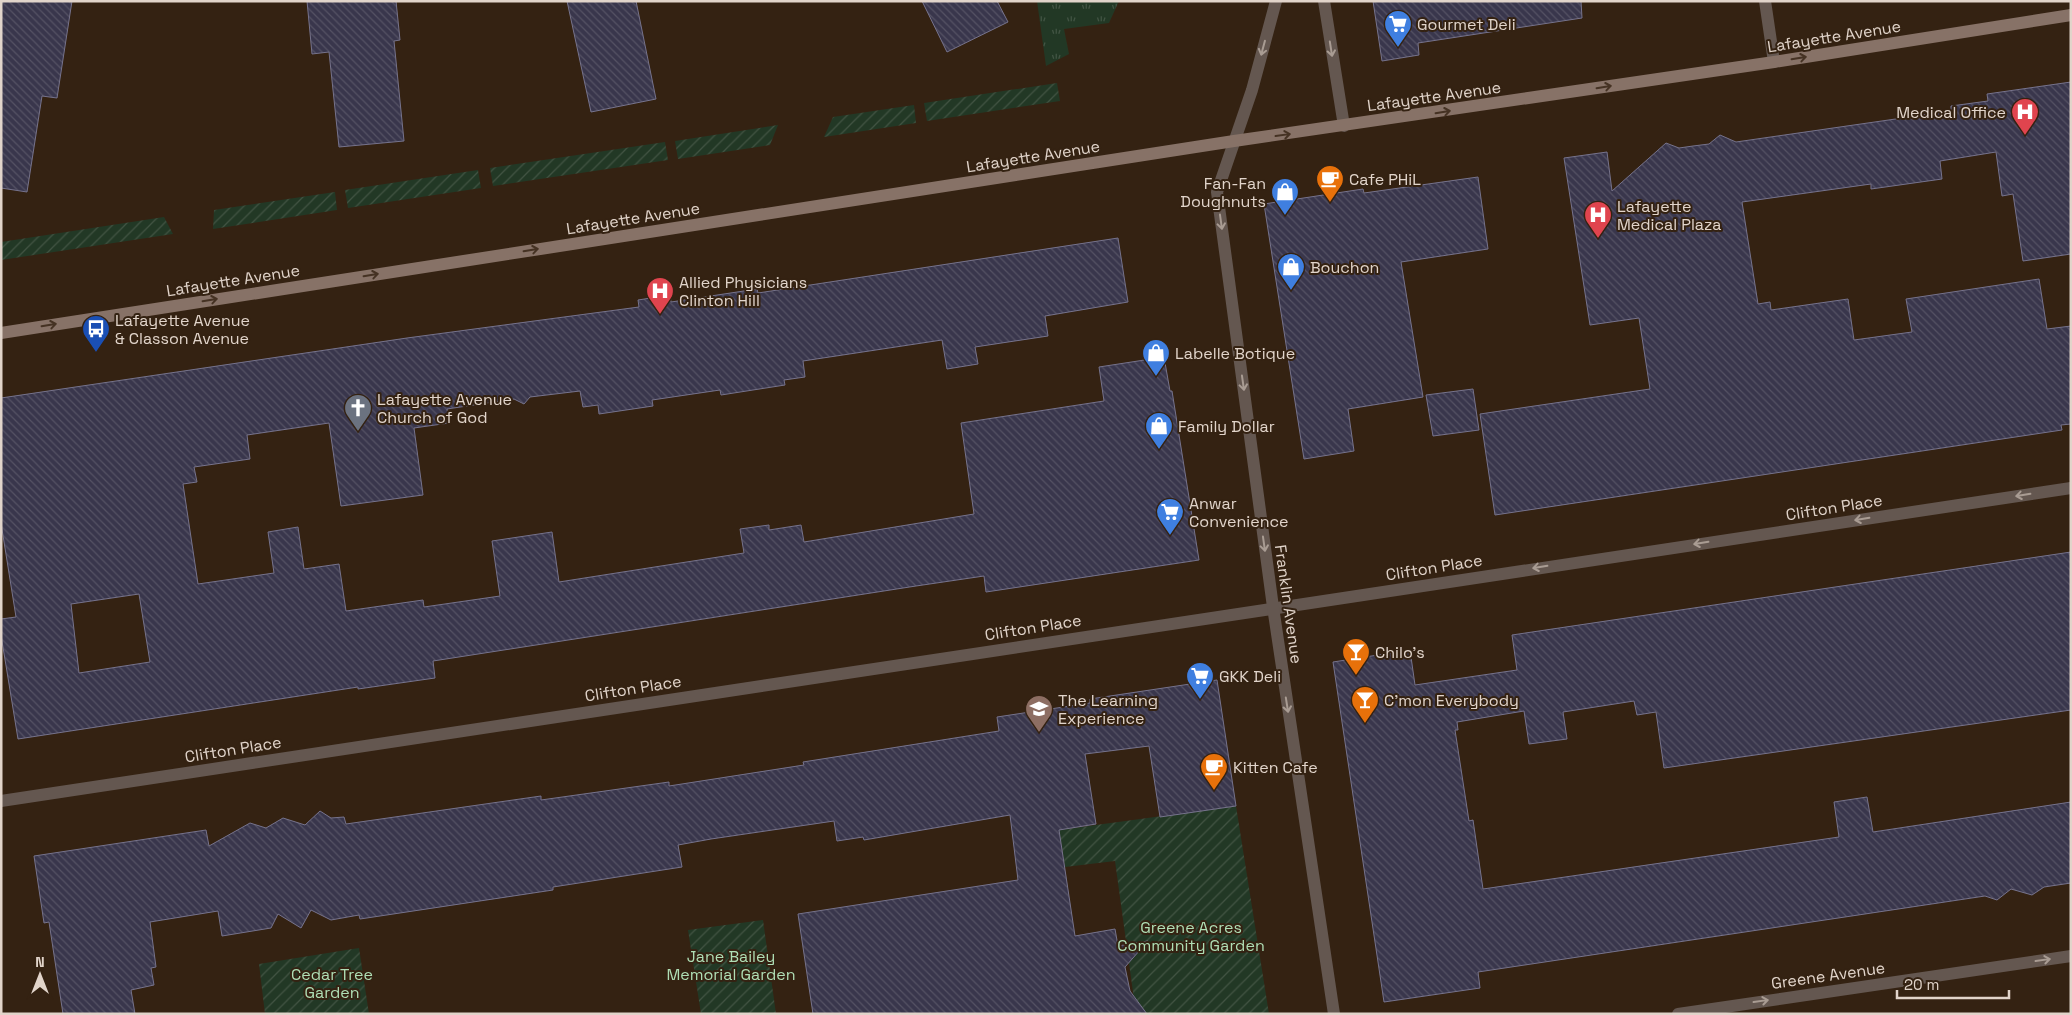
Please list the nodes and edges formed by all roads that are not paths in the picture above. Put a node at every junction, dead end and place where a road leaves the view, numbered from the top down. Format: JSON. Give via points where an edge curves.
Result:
{"nodes":[{"id":1,"x":1276,"y":1,"type":"edge"},
{"id":2,"x":1324,"y":1,"type":"edge"},
{"id":3,"x":1765,"y":1,"type":"edge"},
{"id":4,"x":2071,"y":15,"type":"edge"},
{"id":5,"x":1774,"y":62,"type":"junction"},
{"id":6,"x":1344,"y":126,"type":"junction"},
{"id":7,"x":1234,"y":141,"type":"junction"},
{"id":8,"x":1,"y":333,"type":"edge"},
{"id":9,"x":2071,"y":488,"type":"edge"},
{"id":10,"x":1273,"y":607,"type":"junction"},
{"id":11,"x":1,"y":801,"type":"edge"},
{"id":12,"x":2071,"y":956,"type":"edge"},
{"id":13,"x":1334,"y":1014,"type":"edge"},
{"id":14,"x":1678,"y":1014,"type":"edge"}],
"edges":[{"from":1,"to":7,"type":"street","name":"Franklin Avenue","one_way":true,"via":[[1252,90]]},
{"from":2,"to":6,"type":"street","one_way":true},
{"from":3,"to":5,"type":"street"},
{"from":5,"to":4,"type":"main road","name":"Lafayette Avenue","one_way":true},
{"from":6,"to":5,"type":"main road","name":"Lafayette Avenue","one_way":true},
{"from":7,"to":6,"type":"main road","name":"Lafayette Avenue","one_way":true},
{"from":8,"to":7,"type":"main road","name":"Lafayette Avenue","one_way":true},
{"from":7,"to":10,"type":"street","name":"Franklin Avenue","one_way":true,"via":[[1217,192]]},
{"from":9,"to":10,"type":"street","name":"Clifton Place","one_way":true},
{"from":10,"to":11,"type":"street","name":"Clifton Place"},
{"from":10,"to":13,"type":"street","name":"Franklin Avenue","one_way":true},
{"from":14,"to":12,"type":"street","name":"Greene Avenue","one_way":true}]}
